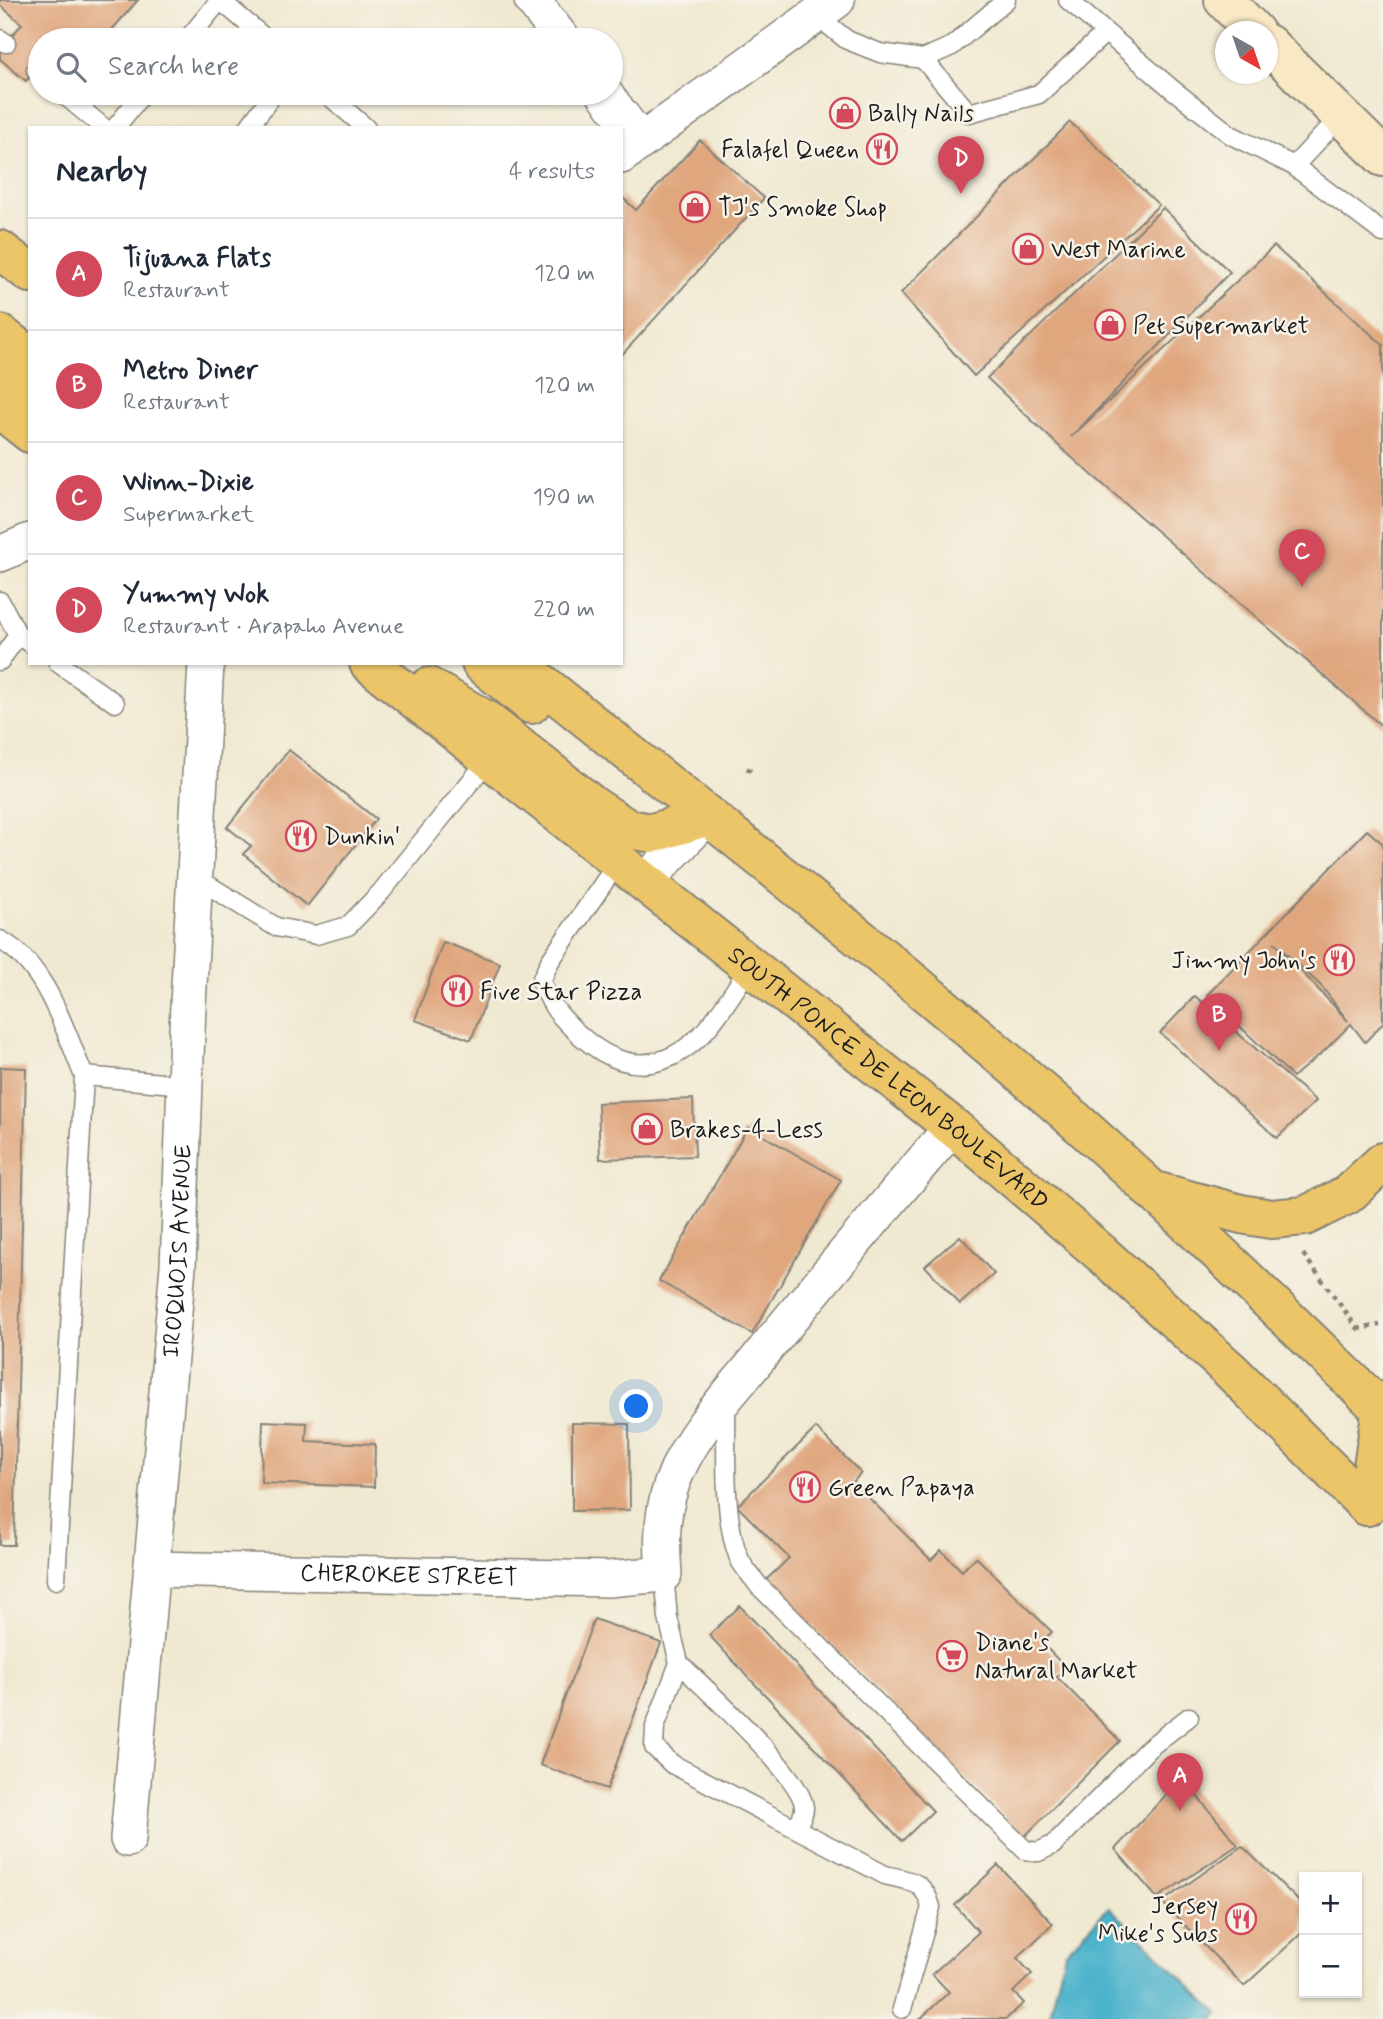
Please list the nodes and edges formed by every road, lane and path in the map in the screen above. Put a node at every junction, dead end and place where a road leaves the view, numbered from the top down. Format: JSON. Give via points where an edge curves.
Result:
{"nodes":[{"id":1,"x":220,"y":0,"type":"edge"},
{"id":2,"x":532,"y":0,"type":"edge"},
{"id":3,"x":1006,"y":0,"type":"edge"},
{"id":4,"x":1068,"y":0,"type":"edge"},
{"id":5,"x":1224,"y":0,"type":"edge"},
{"id":6,"x":827,"y":7,"type":"edge"},
{"id":7,"x":1244,"y":21,"type":"edge"},
{"id":8,"x":197,"y":28,"type":"edge"},
{"id":9,"x":253,"y":28,"type":"edge"},
{"id":10,"x":554,"y":28,"type":"edge"},
{"id":11,"x":1105,"y":33,"type":"junction"},
{"id":12,"x":1278,"y":54,"type":"edge"},
{"id":13,"x":923,"y":59,"type":"junction"},
{"id":14,"x":76,"y":105,"type":"edge"},
{"id":15,"x":134,"y":105,"type":"edge"},
{"id":16,"x":265,"y":105,"type":"edge"},
{"id":17,"x":340,"y":105,"type":"edge"},
{"id":18,"x":610,"y":105,"type":"edge"},
{"id":19,"x":1341,"y":116,"type":"junction"},
{"id":20,"x":102,"y":126,"type":"edge"},
{"id":21,"x":117,"y":126,"type":"edge"},
{"id":22,"x":249,"y":126,"type":"edge"},
{"id":23,"x":364,"y":126,"type":"edge"},
{"id":24,"x":620,"y":126,"type":"edge"},
{"id":25,"x":623,"y":132,"type":"edge"},
{"id":26,"x":631,"y":148,"type":"edge"},
{"id":27,"x":1383,"y":157,"type":"edge"},
{"id":28,"x":1294,"y":166,"type":"junction"},
{"id":29,"x":1383,"y":233,"type":"edge"},
{"id":30,"x":0,"y":334,"type":"edge"},
{"id":31,"x":28,"y":355,"type":"edge"},
{"id":32,"x":0,"y":370,"type":"edge"},
{"id":33,"x":28,"y":392,"type":"edge"},
{"id":34,"x":0,"y":409,"type":"edge"},
{"id":35,"x":28,"y":431,"type":"edge"},
{"id":36,"x":28,"y":542,"type":"edge"},
{"id":37,"x":0,"y":554,"type":"edge"},
{"id":38,"x":0,"y":601,"type":"edge"},
{"id":39,"x":24,"y":639,"type":"edge"},
{"id":40,"x":0,"y":661,"type":"edge"},
{"id":41,"x":61,"y":665,"type":"edge"},
{"id":42,"x":206,"y":665,"type":"edge"},
{"id":43,"x":372,"y":665,"type":"edge"},
{"id":44,"x":388,"y":665,"type":"edge"},
{"id":45,"x":483,"y":665,"type":"edge"},
{"id":46,"x":519,"y":665,"type":"edge"},
{"id":47,"x":115,"y":703,"type":"dead end"},
{"id":48,"x":489,"y":759,"type":"junction"},
{"id":49,"x":747,"y":768,"type":"dead end"},
{"id":50,"x":755,"y":774,"type":"dead end"},
{"id":51,"x":656,"y":775,"type":"junction"},
{"id":52,"x":708,"y":817,"type":"junction"},
{"id":53,"x":631,"y":872,"type":"junction"},
{"id":54,"x":195,"y":877,"type":"junction"},
{"id":55,"x":0,"y":940,"type":"edge"},
{"id":56,"x":750,"y":967,"type":"junction"},
{"id":57,"x":84,"y":1076,"type":"junction"},
{"id":58,"x":185,"y":1085,"type":"junction"},
{"id":59,"x":952,"y":1127,"type":"junction"},
{"id":60,"x":1383,"y":1162,"type":"edge"},
{"id":61,"x":1151,"y":1191,"type":"junction"},
{"id":62,"x":1295,"y":1243,"type":"dead end"},
{"id":63,"x":1380,"y":1325,"type":"dead end"},
{"id":64,"x":1358,"y":1329,"type":"junction"},
{"id":65,"x":1351,"y":1330,"type":"dead end"},
{"id":66,"x":726,"y":1399,"type":"junction"},
{"id":67,"x":1383,"y":1407,"type":"edge"},
{"id":68,"x":1378,"y":1505,"type":"edge"},
{"id":69,"x":153,"y":1569,"type":"junction"},
{"id":70,"x":664,"y":1574,"type":"junction"},
{"id":71,"x":56,"y":1580,"type":"dead end"},
{"id":72,"x":679,"y":1662,"type":"junction"},
{"id":73,"x":1189,"y":1717,"type":"dead end"},
{"id":74,"x":796,"y":1828,"type":"junction"},
{"id":75,"x":128,"y":1839,"type":"dead end"},
{"id":76,"x":902,"y":2009,"type":"dead end"}],
"edges":[{"from":1,"to":8,"type":"lane"},
{"from":1,"to":9,"type":"lane"},
{"from":2,"to":10,"type":"street"},
{"from":3,"to":13,"type":"lane","via":[[952,46]]},
{"from":4,"to":11,"type":"lane"},
{"from":5,"to":7,"type":"main road"},
{"from":6,"to":13,"type":"lane","via":[[847,40],[880,53]]},
{"from":6,"to":26,"type":"street"},
{"from":11,"to":13,"type":"lane","via":[[1039,94],[969,113]]},
{"from":11,"to":28,"type":"lane","via":[[1231,135]]},
{"from":12,"to":19,"type":"main road"},
{"from":14,"to":20,"type":"lane"},
{"from":15,"to":21,"type":"lane"},
{"from":16,"to":22,"type":"lane"},
{"from":17,"to":23,"type":"lane"},
{"from":18,"to":24,"type":"street"},
{"from":19,"to":27,"type":"main road"},
{"from":19,"to":28,"type":"lane"},
{"from":25,"to":26,"type":"street"},
{"from":28,"to":29,"type":"lane"},
{"from":30,"to":31,"type":"main road"},
{"from":32,"to":33,"type":"main road"},
{"from":34,"to":35,"type":"main road"},
{"from":36,"to":37,"type":"street"},
{"from":38,"to":39,"type":"lane"},
{"from":39,"to":40,"type":"lane"},
{"from":41,"to":47,"type":"lane"},
{"from":42,"to":54,"type":"street","name":"IROQUOIS AVENUE"},
{"from":43,"to":48,"type":"main road","name":"SOUTH PONCE DE LEON BOULEVARD"},
{"from":44,"to":52,"type":"main road","via":[[487,721],[628,830],[653,833]]},
{"from":45,"to":51,"type":"main road","via":[[585,748]]},
{"from":46,"to":51,"type":"main road"},
{"from":48,"to":53,"type":"main road","name":"SOUTH PONCE DE LEON BOULEVARD"},
{"from":48,"to":54,"type":"lane","via":[[348,926],[316,935],[276,927]]},
{"from":49,"to":50,"type":"path"},
{"from":51,"to":52,"type":"main road"},
{"from":52,"to":53,"type":"street"},
{"from":52,"to":61,"type":"main road","via":[[1032,1082]]},
{"from":53,"to":56,"type":"main road","name":"SOUTH PONCE DE LEON BOULEVARD"},
{"from":53,"to":56,"type":"lane","via":[[550,961],[541,982],[557,1013],[600,1053],[634,1064],[661,1062],[685,1049],[707,1027]]},
{"from":54,"to":58,"type":"street","name":"IROQUOIS AVENUE"},
{"from":55,"to":57,"type":"lane","via":[[43,982]]},
{"from":56,"to":59,"type":"main road","name":"SOUTH PONCE DE LEON BOULEVARD"},
{"from":57,"to":58,"type":"lane"},
{"from":57,"to":71,"type":"lane"},
{"from":58,"to":69,"type":"street","name":"IROQUOIS AVENUE","via":[[178,1266]]},
{"from":59,"to":66,"type":"street"},
{"from":59,"to":68,"type":"main road","name":"SOUTH PONCE DE LEON BOULEVARD","via":[[1102,1254]]},
{"from":60,"to":61,"type":"main road","via":[[1347,1195],[1306,1216],[1272,1219]]},
{"from":61,"to":67,"type":"main road"},
{"from":62,"to":64,"type":"path"},
{"from":63,"to":64,"type":"path"},
{"from":64,"to":65,"type":"path"},
{"from":66,"to":70,"type":"street","via":[[695,1437],[677,1470],[661,1530]]},
{"from":66,"to":73,"type":"lane","via":[[731,1531],[740,1560],[758,1585],[1025,1850],[1038,1853],[1053,1845],[1149,1748]]},
{"from":67,"to":68,"type":"main road"},
{"from":69,"to":70,"type":"street","name":"CHEROKEE STREET","via":[[608,1579]]},
{"from":69,"to":75,"type":"street","name":"IROQUOIS AVENUE"},
{"from":70,"to":72,"type":"lane"},
{"from":72,"to":74,"type":"lane","via":[[785,1770],[802,1794],[805,1810]]},
{"from":72,"to":74,"type":"lane","via":[[655,1727],[654,1747],[671,1764]]},
{"from":74,"to":76,"type":"lane","via":[[927,1892],[931,1907]]}]}
